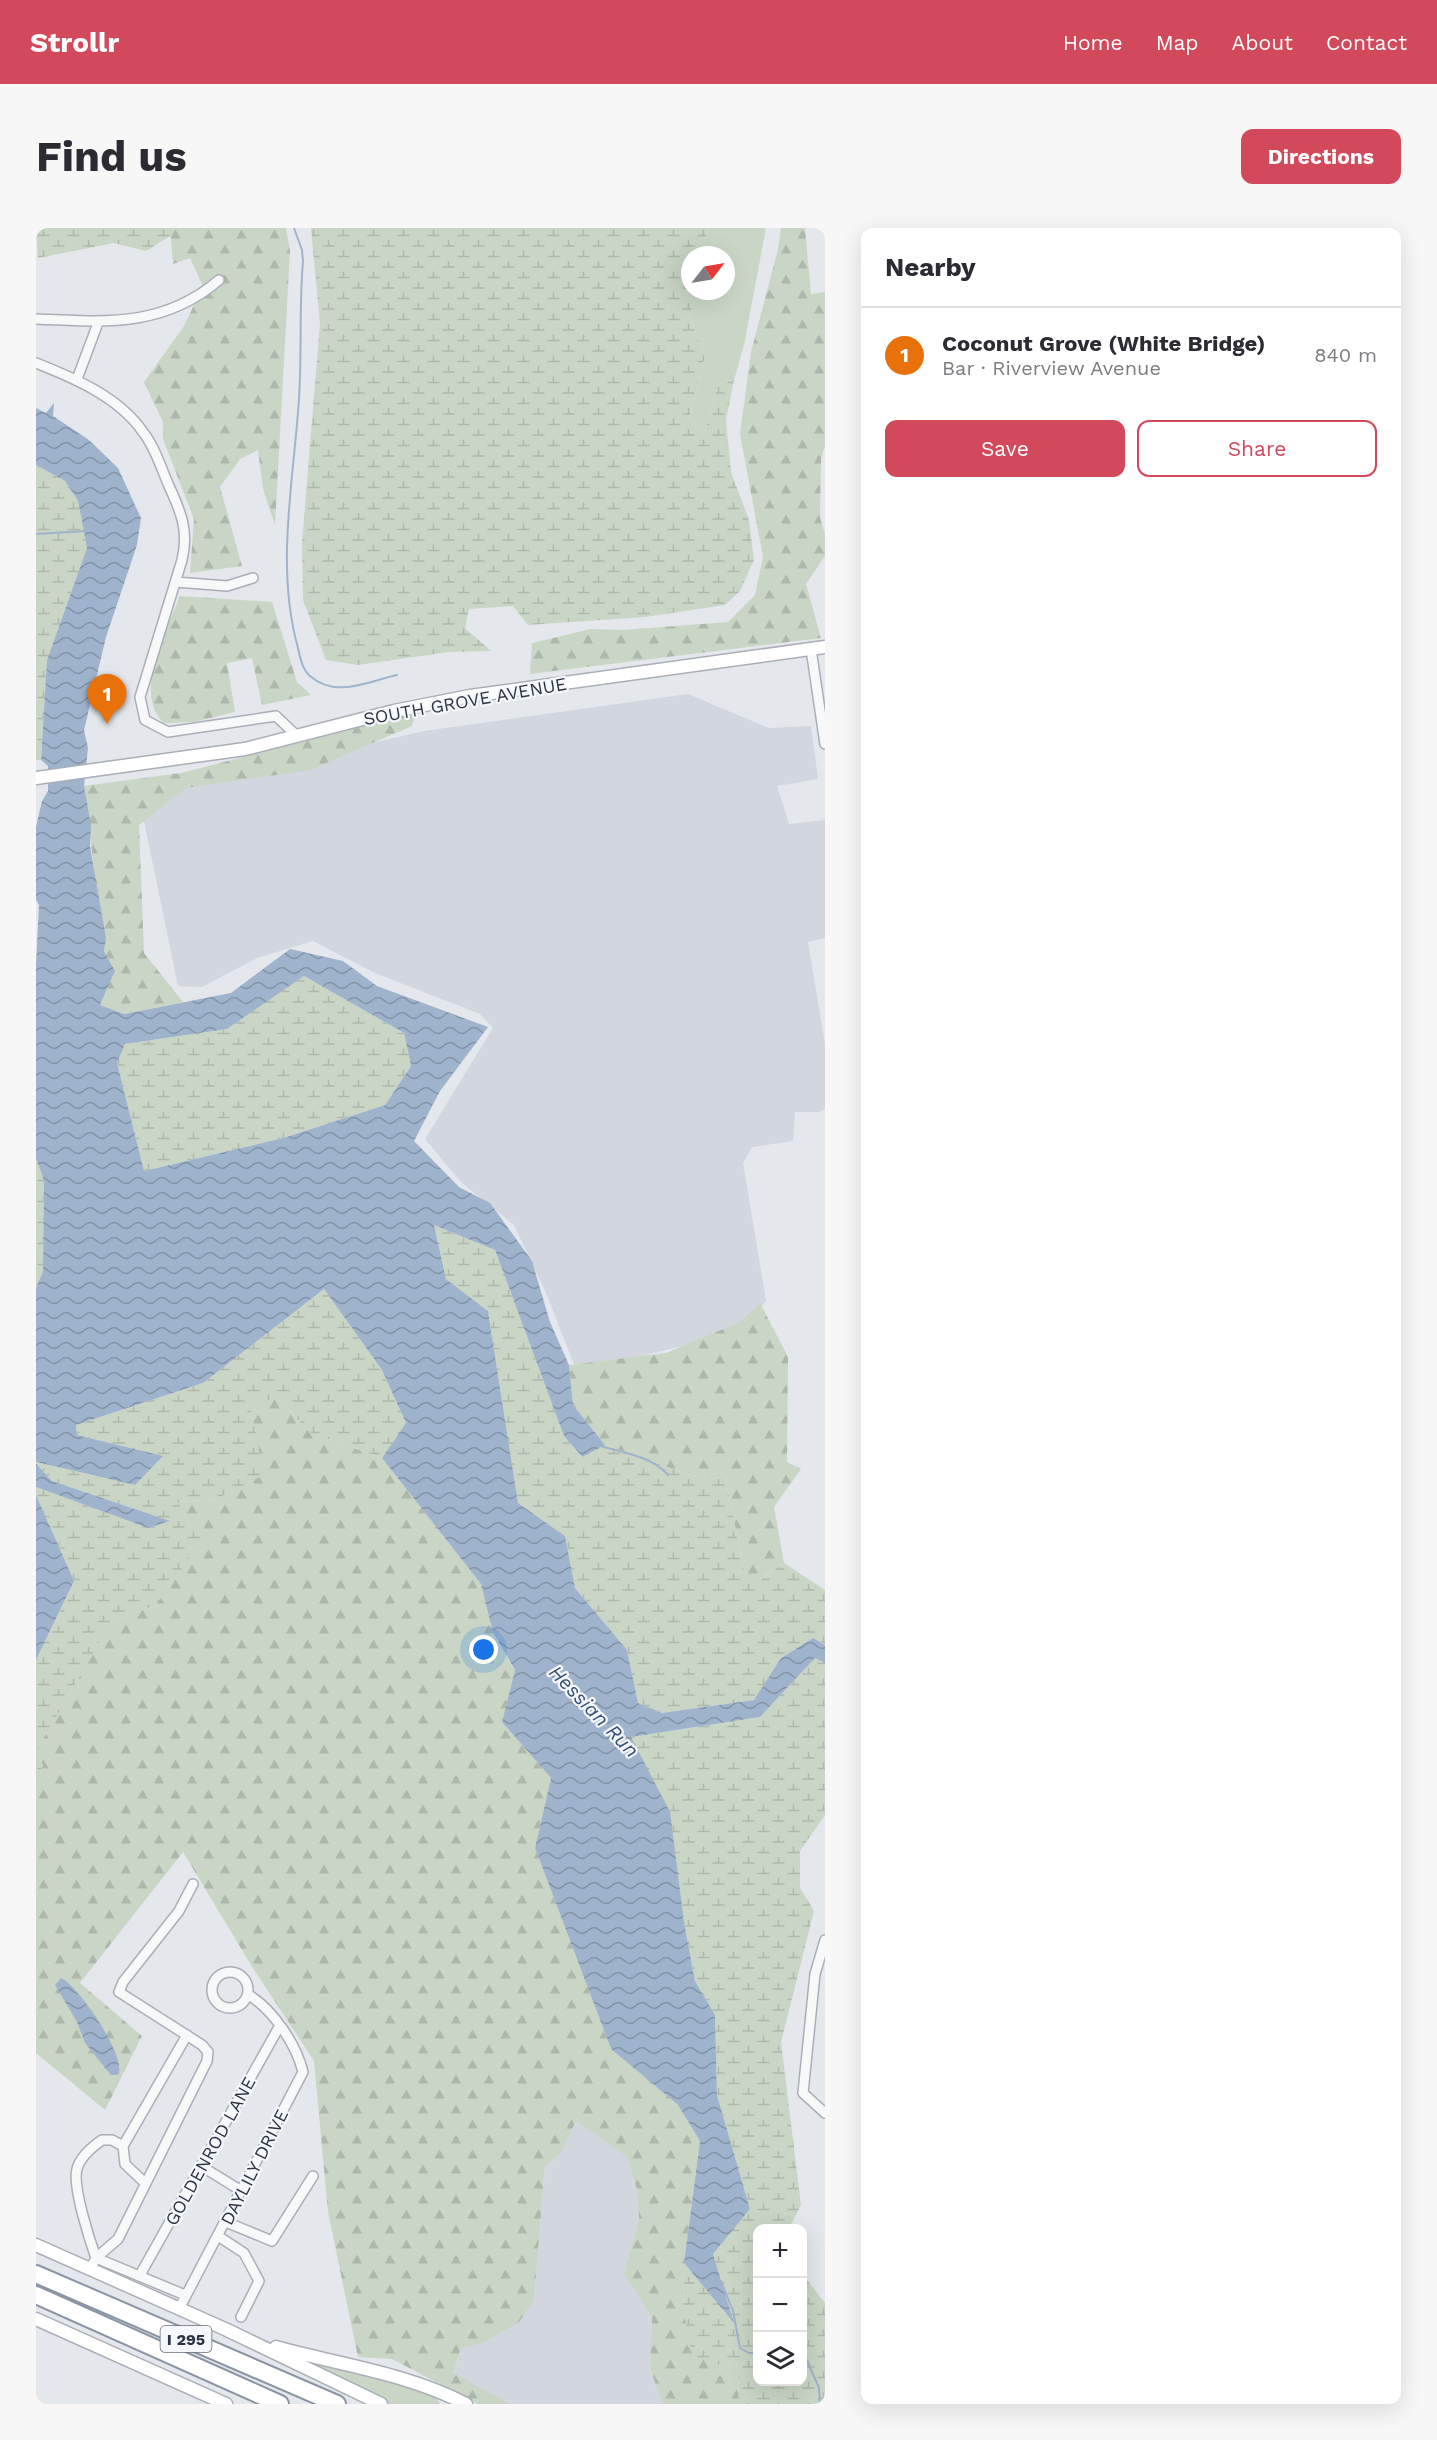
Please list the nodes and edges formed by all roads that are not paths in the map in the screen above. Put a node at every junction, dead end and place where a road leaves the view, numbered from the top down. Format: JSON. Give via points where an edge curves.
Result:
{"nodes":[{"id":1,"x":219,"y":280,"type":"dead end"},
{"id":2,"x":36,"y":319,"type":"edge"},
{"id":3,"x":98,"y":323,"type":"junction"},
{"id":4,"x":36,"y":363,"type":"edge"},
{"id":5,"x":77,"y":380,"type":"junction"},
{"id":6,"x":253,"y":578,"type":"dead end"},
{"id":7,"x":176,"y":582,"type":"junction"},
{"id":8,"x":825,"y":647,"type":"edge"},
{"id":9,"x":811,"y":649,"type":"junction"},
{"id":10,"x":297,"y":736,"type":"junction"},
{"id":11,"x":825,"y":744,"type":"edge"},
{"id":12,"x":36,"y":778,"type":"edge"},
{"id":13,"x":194,"y":1884,"type":"dead end"},
{"id":14,"x":825,"y":1942,"type":"edge"},
{"id":15,"x":249,"y":1995,"type":"dead end"},
{"id":16,"x":279,"y":2027,"type":"junction"},
{"id":17,"x":187,"y":2035,"type":"junction"},
{"id":18,"x":825,"y":2113,"type":"edge"},
{"id":19,"x":123,"y":2146,"type":"junction"},
{"id":20,"x":201,"y":2166,"type":"junction"},
{"id":21,"x":313,"y":2176,"type":"dead end"},
{"id":22,"x":145,"y":2183,"type":"junction"},
{"id":23,"x":240,"y":2190,"type":"junction"},
{"id":24,"x":226,"y":2222,"type":"junction"},
{"id":25,"x":218,"y":2236,"type":"junction"},
{"id":26,"x":36,"y":2245,"type":"edge"},
{"id":27,"x":93,"y":2264,"type":"junction"},
{"id":28,"x":36,"y":2274,"type":"edge"},
{"id":29,"x":140,"y":2274,"type":"junction"},
{"id":30,"x":36,"y":2295,"type":"edge"},
{"id":31,"x":185,"y":2295,"type":"junction"},
{"id":32,"x":179,"y":2308,"type":"junction"},
{"id":33,"x":242,"y":2317,"type":"dead end"},
{"id":34,"x":36,"y":2319,"type":"edge"},
{"id":35,"x":243,"y":2337,"type":"junction"},
{"id":36,"x":435,"y":2389,"type":"junction"},
{"id":37,"x":226,"y":2404,"type":"edge"},
{"id":38,"x":280,"y":2404,"type":"edge"},
{"id":39,"x":337,"y":2404,"type":"edge"},
{"id":40,"x":381,"y":2404,"type":"edge"},
{"id":41,"x":445,"y":2404,"type":"edge"},
{"id":42,"x":466,"y":2404,"type":"edge"}],
"edges":[{"from":1,"to":3,"type":"street","via":[[200,296],[169,311],[129,321]]},
{"from":2,"to":3,"type":"street"},
{"from":3,"to":5,"type":"street"},
{"from":4,"to":5,"type":"street"},
{"from":5,"to":7,"type":"street","via":[[136,423],[153,450],[183,515],[186,531]]},
{"from":6,"to":7,"type":"street","via":[[227,586]]},
{"from":7,"to":10,"type":"street","via":[[141,689],[145,720],[168,732],[276,716]]},
{"from":8,"to":9,"type":"main road","name":"SOUTH GROVE AVENUE"},
{"from":9,"to":10,"type":"main road","name":"SOUTH GROVE AVENUE","via":[[470,696]]},
{"from":9,"to":11,"type":"street"},
{"from":10,"to":12,"type":"main road","name":"SOUTH GROVE AVENUE","via":[[245,749]]},
{"from":13,"to":17,"type":"street","via":[[179,1911],[119,1992]]},
{"from":14,"to":18,"type":"street","via":[[815,1974],[803,2093]]},
{"from":15,"to":16,"type":"street"},
{"from":16,"to":20,"type":"street","name":"GOLDENROD LANE"},
{"from":16,"to":23,"type":"street","name":"DAYLILY DRIVE","via":[[299,2055],[303,2072]]},
{"from":17,"to":19,"type":"street"},
{"from":17,"to":22,"type":"street","via":[[208,2052],[207,2061]]},
{"from":19,"to":22,"type":"street","via":[[125,2164]]},
{"from":19,"to":27,"type":"street","via":[[102,2140],[76,2171]]},
{"from":20,"to":23,"type":"street"},
{"from":20,"to":29,"type":"street","name":"GOLDENROD LANE"},
{"from":21,"to":24,"type":"street","via":[[272,2241]]},
{"from":22,"to":27,"type":"street","via":[[118,2239]]},
{"from":23,"to":24,"type":"street","name":"DAYLILY DRIVE"},
{"from":24,"to":25,"type":"street","name":"DAYLILY DRIVE"},
{"from":25,"to":31,"type":"street","name":"DAYLILY DRIVE"},
{"from":25,"to":33,"type":"street","via":[[244,2253],[259,2281]]},
{"from":26,"to":27,"type":"main road"},
{"from":27,"to":29,"type":"street"},
{"from":27,"to":32,"type":"main road"},
{"from":28,"to":39,"type":"highway","number":"I 295"},
{"from":29,"to":31,"type":"street"},
{"from":30,"to":38,"type":"highway","number":"I 295"},
{"from":31,"to":32,"type":"street","name":"DAYLILY DRIVE"},
{"from":32,"to":35,"type":"main road"},
{"from":34,"to":37,"type":"main road"},
{"from":35,"to":36,"type":"main road"},
{"from":35,"to":40,"type":"main road"},
{"from":36,"to":41,"type":"main road"},
{"from":36,"to":42,"type":"main road"}]}
